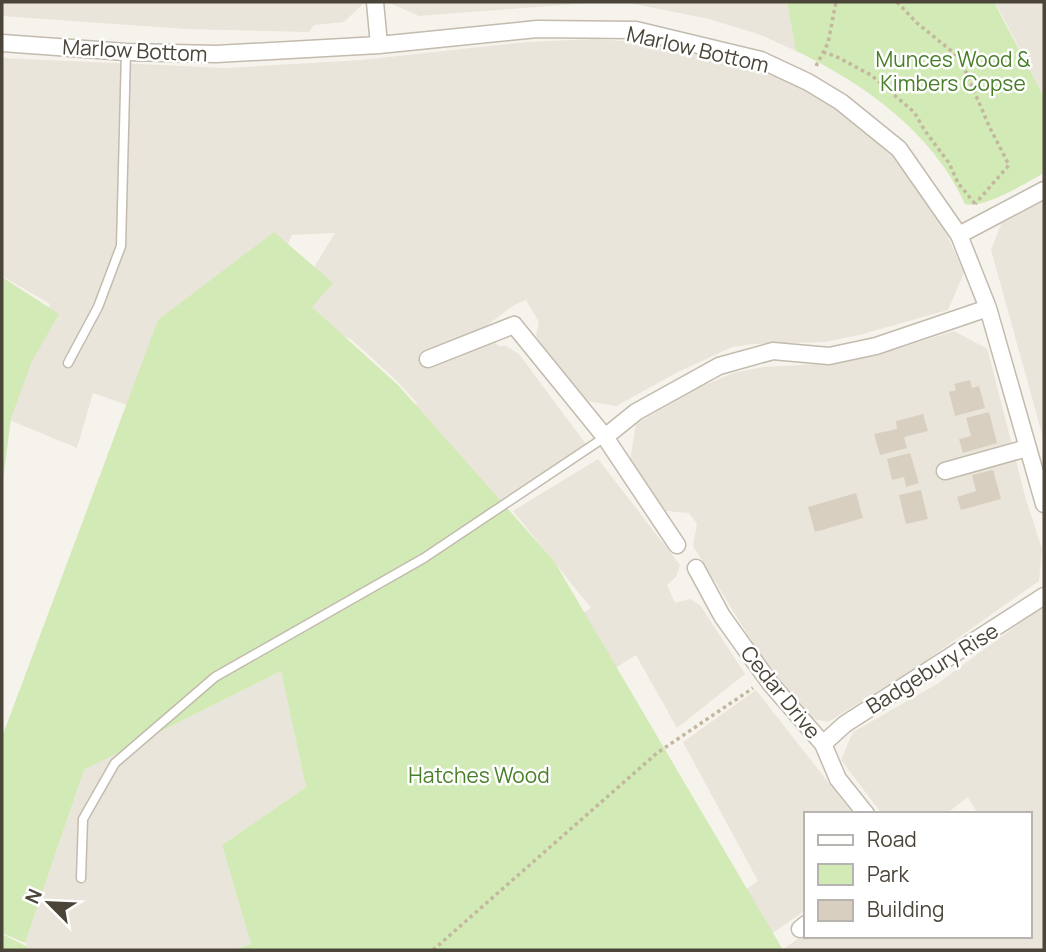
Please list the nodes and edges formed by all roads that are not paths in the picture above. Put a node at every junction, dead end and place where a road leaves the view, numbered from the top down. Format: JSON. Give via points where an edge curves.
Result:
{"nodes":[{"id":1,"x":375,"y":2,"type":"edge"},
{"id":2,"x":2,"y":43,"type":"edge"},
{"id":3,"x":379,"y":45,"type":"junction"},
{"id":4,"x":126,"y":52,"type":"junction"},
{"id":5,"x":1044,"y":190,"type":"edge"},
{"id":6,"x":959,"y":235,"type":"junction"},
{"id":7,"x":988,"y":309,"type":"junction"},
{"id":8,"x":428,"y":359,"type":"dead end"},
{"id":9,"x":68,"y":363,"type":"dead end"},
{"id":10,"x":606,"y":437,"type":"junction"},
{"id":11,"x":1027,"y":447,"type":"junction"},
{"id":12,"x":945,"y":471,"type":"dead end"},
{"id":13,"x":1044,"y":504,"type":"edge"},
{"id":14,"x":677,"y":545,"type":"dead end"},
{"id":15,"x":696,"y":568,"type":"dead end"},
{"id":16,"x":1044,"y":596,"type":"edge"},
{"id":17,"x":823,"y":744,"type":"junction"},
{"id":18,"x":864,"y":812,"type":"edge"},
{"id":19,"x":80,"y":878,"type":"dead end"}],
"edges":[{"from":1,"to":3,"type":"street"},
{"from":2,"to":4,"type":"street","name":"Marlow Bottom"},
{"from":3,"to":4,"type":"street","name":"Marlow Bottom","via":[[216,54]]},
{"from":3,"to":6,"type":"street","name":"Marlow Bottom","via":[[537,29],[636,30],[761,60],[841,102],[899,149]]},
{"from":4,"to":9,"type":"lane","via":[[121,246]]},
{"from":5,"to":6,"type":"street"},
{"from":6,"to":7,"type":"street","name":"Marlow Bottom"},
{"from":7,"to":10,"type":"street","via":[[876,346],[829,356],[773,351],[719,366],[636,412]]},
{"from":7,"to":11,"type":"street","name":"Marlow Bottom"},
{"from":8,"to":10,"type":"street","via":[[514,326]]},
{"from":10,"to":14,"type":"street"},
{"from":10,"to":19,"type":"lane","via":[[424,558],[215,677],[115,762],[83,819]]},
{"from":11,"to":12,"type":"street"},
{"from":11,"to":13,"type":"street","name":"Marlow Bottom"},
{"from":15,"to":17,"type":"street","name":"Cedar Drive","via":[[722,616],[767,679]]},
{"from":16,"to":17,"type":"street","name":"Badgebury Rise","via":[[845,724]]},
{"from":17,"to":18,"type":"street","name":"Cedar Drive","via":[[838,779]]}]}
